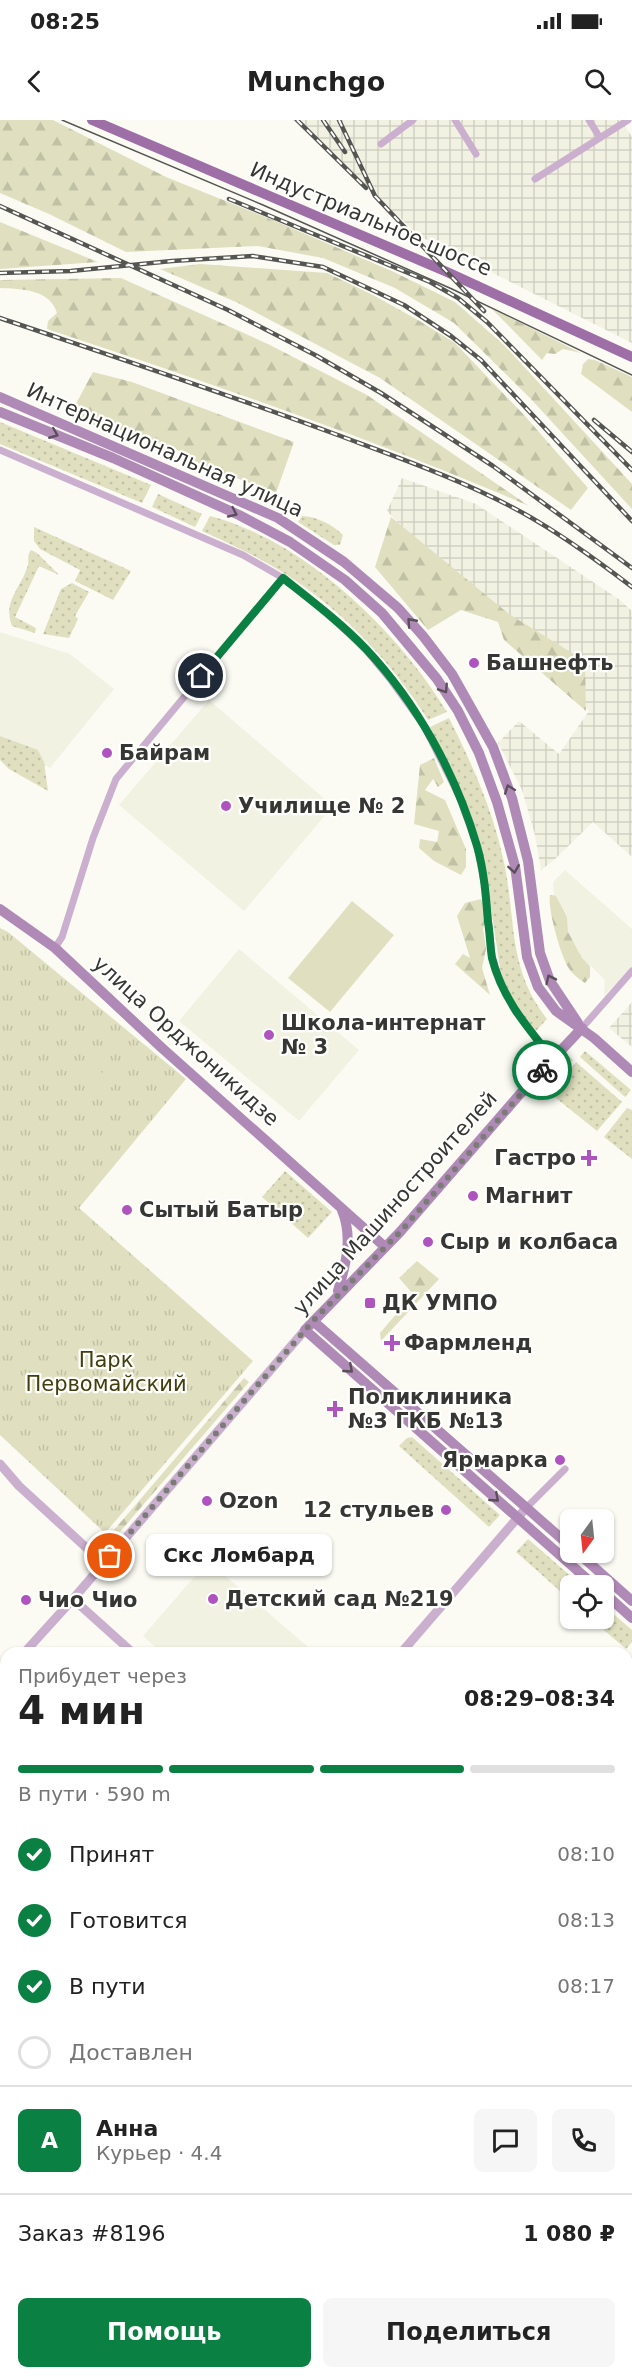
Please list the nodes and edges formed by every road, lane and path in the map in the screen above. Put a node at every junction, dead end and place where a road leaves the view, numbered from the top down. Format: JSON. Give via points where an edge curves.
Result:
{"nodes":[{"id":1,"x":92,"y":120,"type":"edge"},
{"id":2,"x":413,"y":120,"type":"edge"},
{"id":3,"x":455,"y":120,"type":"edge"},
{"id":4,"x":589,"y":120,"type":"edge"},
{"id":5,"x":628,"y":120,"type":"edge"},
{"id":6,"x":632,"y":125,"type":"edge"},
{"id":7,"x":600,"y":138,"type":"junction"},
{"id":8,"x":381,"y":144,"type":"dead end"},
{"id":9,"x":476,"y":153,"type":"dead end"},
{"id":10,"x":535,"y":178,"type":"dead end"},
{"id":11,"x":632,"y":357,"type":"edge"},
{"id":12,"x":0,"y":397,"type":"edge"},
{"id":13,"x":0,"y":412,"type":"edge"},
{"id":14,"x":0,"y":450,"type":"edge"},
{"id":15,"x":283,"y":578,"type":"junction"},
{"id":16,"x":0,"y":909,"type":"edge"},
{"id":17,"x":55,"y":948,"type":"junction"},
{"id":18,"x":632,"y":971,"type":"edge"},
{"id":19,"x":582,"y":1028,"type":"junction"},
{"id":20,"x":552,"y":1058,"type":"junction"},
{"id":21,"x":632,"y":1072,"type":"edge"},
{"id":22,"x":341,"y":1207,"type":"junction"},
{"id":23,"x":384,"y":1246,"type":"junction"},
{"id":24,"x":336,"y":1295,"type":"junction"},
{"id":25,"x":313,"y":1321,"type":"junction"},
{"id":26,"x":305,"y":1330,"type":"junction"},
{"id":27,"x":0,"y":1464,"type":"edge"},
{"id":28,"x":565,"y":1468,"type":"dead end"},
{"id":29,"x":526,"y":1508,"type":"junction"},
{"id":30,"x":519,"y":1518,"type":"junction"},
{"id":31,"x":560,"y":1537,"type":"edge"},
{"id":32,"x":103,"y":1563,"type":"junction"},
{"id":33,"x":589,"y":1563,"type":"edge"},
{"id":34,"x":583,"y":1575,"type":"edge"},
{"id":35,"x":73,"y":1599,"type":"junction"},
{"id":36,"x":632,"y":1601,"type":"edge"},
{"id":37,"x":614,"y":1602,"type":"edge"},
{"id":38,"x":632,"y":1618,"type":"edge"},
{"id":39,"x":29,"y":1647,"type":"edge"},
{"id":40,"x":126,"y":1647,"type":"edge"},
{"id":41,"x":406,"y":1647,"type":"edge"}],
"edges":[{"from":1,"to":11,"type":"main road","name":"Индустриальное шоссе","via":[[447,272]]},
{"from":2,"to":8,"type":"street"},
{"from":3,"to":9,"type":"street"},
{"from":4,"to":7,"type":"street"},
{"from":5,"to":6,"type":"street"},
{"from":5,"to":7,"type":"street"},
{"from":7,"to":10,"type":"street"},
{"from":19,"to":12,"type":"main road","name":"Интернациональная улица","one_way":true,"via":[[550,981],[540,953],[528,861],[512,798],[493,747],[452,674],[398,608],[335,555],[278,518]]},
{"from":13,"to":19,"type":"main road","name":"Интернациональная улица","one_way":true,"via":[[239,515],[290,542],[345,580],[382,613],[437,679],[479,753],[514,866],[530,967],[538,987],[556,1011]]},
{"from":14,"to":15,"type":"street","via":[[196,532]]},
{"from":15,"to":17,"type":"street","via":[[116,778]]},
{"from":15,"to":20,"type":"street","via":[[366,650],[428,732],[459,796],[477,846],[492,956],[500,982],[515,1011]]},
{"from":16,"to":17,"type":"main road","name":"улица Орджоникидзе"},
{"from":17,"to":22,"type":"main road","name":"улица Орджоникидзе"},
{"from":18,"to":19,"type":"street","name":"улица Машиностроителей"},
{"from":19,"to":20,"type":"main road","name":"улица Машиностроителей"},
{"from":19,"to":21,"type":"main road","name":"Интернациональная улица"},
{"from":20,"to":23,"type":"main road","name":"улица Машиностроителей"},
{"from":22,"to":23,"type":"main road","name":"улица Орджоникидзе"},
{"from":22,"to":24,"type":"main road","via":[[348,1248]]},
{"from":23,"to":24,"type":"main road","name":"улица Машиностроителей"},
{"from":24,"to":25,"type":"main road","name":"улица Машиностроителей"},
{"from":25,"to":26,"type":"main road","name":"улица Машиностроителей"},
{"from":25,"to":29,"type":"main road"},
{"from":26,"to":30,"type":"main road","one_way":true},
{"from":26,"to":32,"type":"street","name":"улица Машиностроителей"},
{"from":27,"to":32,"type":"street"},
{"from":28,"to":29,"type":"street"},
{"from":29,"to":30,"type":"street"},
{"from":29,"to":31,"type":"main road"},
{"from":30,"to":34,"type":"main road"},
{"from":30,"to":41,"type":"street"},
{"from":32,"to":35,"type":"street","name":"улица Машиностроителей"},
{"from":33,"to":36,"type":"main road"},
{"from":35,"to":39,"type":"street","name":"улица Машиностроителей"},
{"from":35,"to":40,"type":"street"},
{"from":37,"to":38,"type":"main road"}]}
